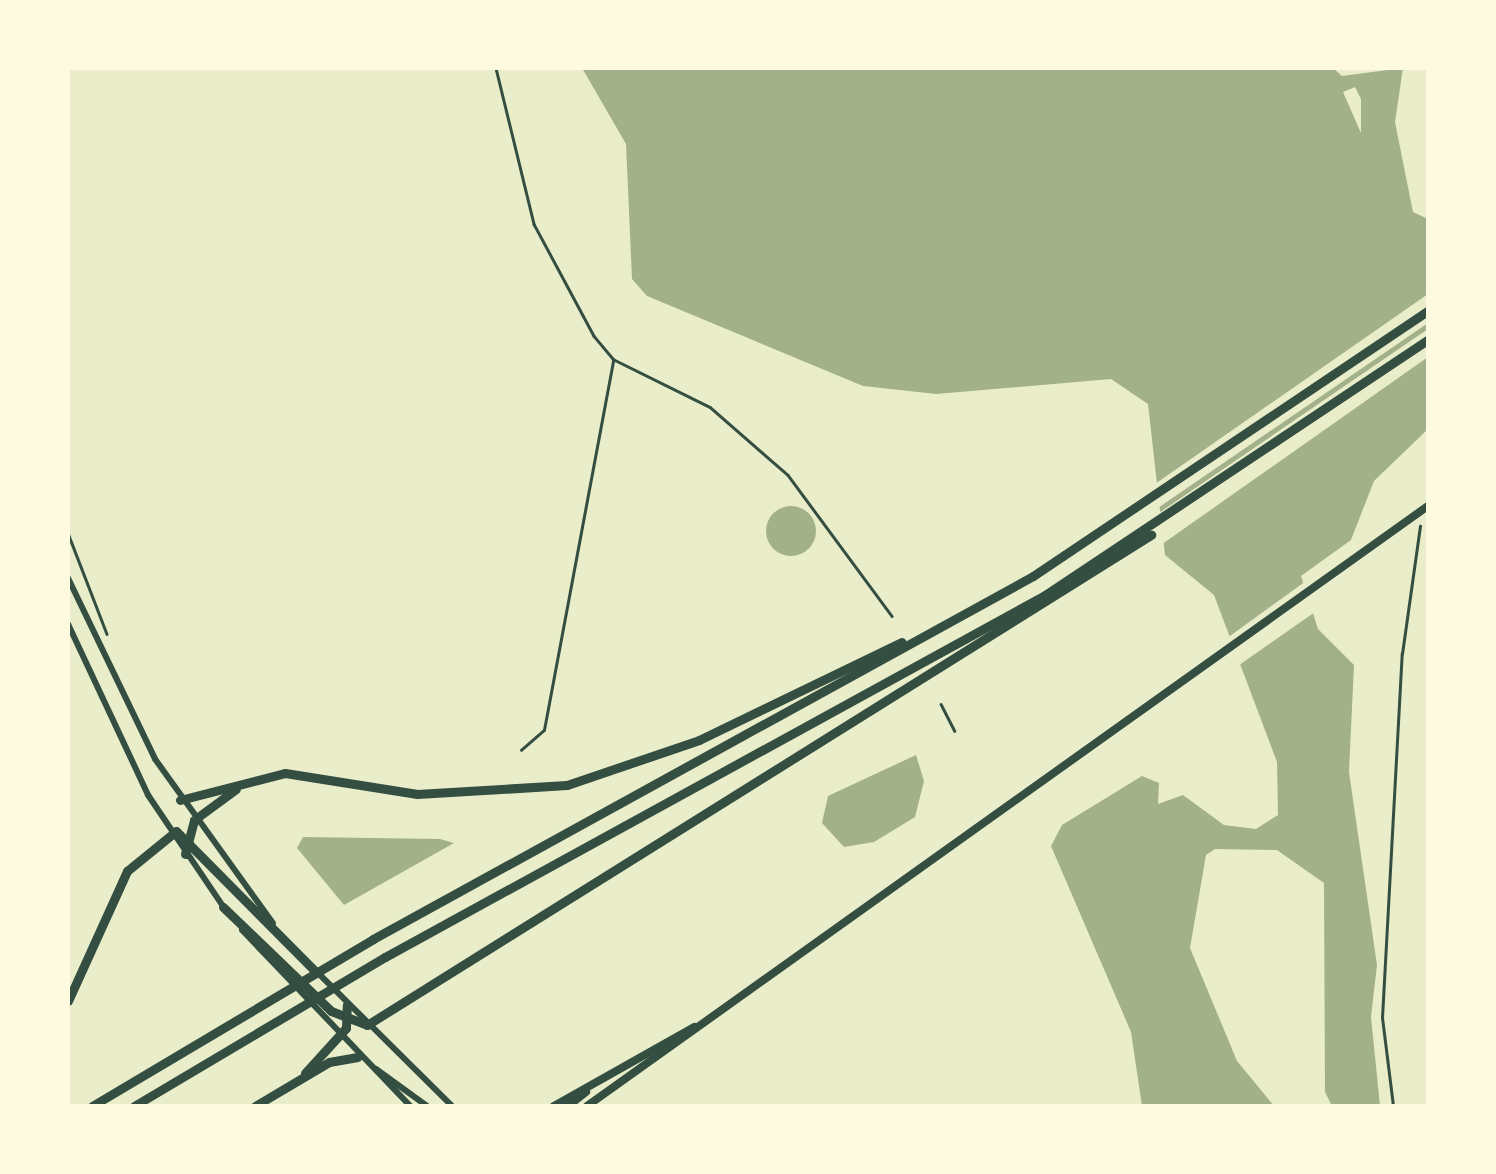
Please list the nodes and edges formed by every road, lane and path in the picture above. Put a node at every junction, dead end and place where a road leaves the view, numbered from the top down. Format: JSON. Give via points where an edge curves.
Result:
{"nodes":[{"id":1,"x":496,"y":68,"type":"edge"},
{"id":2,"x":1428,"y":312,"type":"edge"},
{"id":3,"x":1428,"y":340,"type":"edge"},
{"id":4,"x":613,"y":359,"type":"junction"},
{"id":5,"x":1426,"y":508,"type":"edge"},
{"id":6,"x":68,"y":533,"type":"edge"},
{"id":7,"x":68,"y":578,"type":"edge"},
{"id":8,"x":990,"y":599,"type":"junction"},
{"id":9,"x":1048,"y":600,"type":"junction"},
{"id":10,"x":98,"y":610,"type":"dead end"},
{"id":11,"x":892,"y":616,"type":"dead end"},
{"id":12,"x":68,"y":624,"type":"edge"},
{"id":13,"x":941,"y":704,"type":"dead end"},
{"id":14,"x":956,"y":731,"type":"dead end"},
{"id":15,"x":522,"y":750,"type":"dead end"},
{"id":16,"x":246,"y":782,"type":"junction"},
{"id":17,"x":180,"y":800,"type":"junction"},
{"id":18,"x":194,"y":820,"type":"junction"},
{"id":19,"x":171,"y":832,"type":"junction"},
{"id":20,"x":184,"y":835,"type":"junction"},
{"id":21,"x":185,"y":854,"type":"junction"},
{"id":22,"x":223,"y":907,"type":"joint"},
{"id":23,"x":282,"y":938,"type":"junction"},
{"id":24,"x":261,"y":949,"type":"junction"},
{"id":25,"x":314,"y":970,"type":"joint"},
{"id":26,"x":68,"y":1001,"type":"edge"},
{"id":27,"x":346,"y":1004,"type":"junction"},
{"id":28,"x":715,"y":1015,"type":"junction"},
{"id":29,"x":348,"y":1022,"type":"junction"},
{"id":30,"x":368,"y":1025,"type":"junction"},
{"id":31,"x":338,"y":1037,"type":"junction"},
{"id":32,"x":358,"y":1057,"type":"junction"},
{"id":33,"x":622,"y":1065,"type":"junction"},
{"id":34,"x":296,"y":1083,"type":"junction"},
{"id":35,"x":92,"y":1106,"type":"edge"},
{"id":36,"x":134,"y":1106,"type":"edge"},
{"id":37,"x":255,"y":1106,"type":"edge"},
{"id":38,"x":410,"y":1106,"type":"edge"},
{"id":39,"x":426,"y":1106,"type":"edge"},
{"id":40,"x":452,"y":1106,"type":"edge"},
{"id":41,"x":554,"y":1106,"type":"edge"},
{"id":42,"x":568,"y":1106,"type":"edge"},
{"id":43,"x":588,"y":1106,"type":"edge"},
{"id":44,"x":1394,"y":1106,"type":"edge"}],
"edges":[{"from":1,"to":4,"type":"path","via":[[534,224],[578,315]]},
{"from":2,"to":8,"type":"highway"},
{"from":3,"to":9,"type":"highway"},
{"from":4,"to":11,"type":"path","via":[[710,407],[788,476]]},
{"from":4,"to":15,"type":"path","via":[[544,730]]},
{"from":5,"to":28,"type":"main road"},
{"from":5,"to":44,"type":"path","via":[[1408,583],[1382,1018]]},
{"from":6,"to":10,"type":"path"},
{"from":7,"to":17,"type":"street"},
{"from":8,"to":16,"type":"highway","via":[[699,740],[567,785],[493,794],[284,774]]},
{"from":8,"to":35,"type":"highway","via":[[373,939]]},
{"from":9,"to":30,"type":"highway"},
{"from":9,"to":36,"type":"highway","via":[[385,957]]},
{"from":12,"to":19,"type":"street"},
{"from":13,"to":14,"type":"path"},
{"from":16,"to":17,"type":"highway"},
{"from":16,"to":18,"type":"highway"},
{"from":17,"to":18,"type":"street"},
{"from":18,"to":20,"type":"highway"},
{"from":18,"to":23,"type":"street"},
{"from":19,"to":20,"type":"highway"},
{"from":19,"to":21,"type":"street"},
{"from":19,"to":26,"type":"highway","via":[[127,871]]},
{"from":20,"to":21,"type":"highway"},
{"from":20,"to":23,"type":"highway"},
{"from":21,"to":22,"type":"street"},
{"from":22,"to":24,"type":"highway"},
{"from":23,"to":25,"type":"highway"},
{"from":24,"to":29,"type":"highway"},
{"from":24,"to":31,"type":"street"},
{"from":25,"to":27,"type":"street"},
{"from":27,"to":29,"type":"highway"},
{"from":27,"to":30,"type":"street"},
{"from":28,"to":33,"type":"main road"},
{"from":28,"to":43,"type":"main road"},
{"from":29,"to":30,"type":"highway"},
{"from":29,"to":31,"type":"highway"},
{"from":30,"to":40,"type":"street"},
{"from":31,"to":32,"type":"street"},
{"from":31,"to":34,"type":"highway"},
{"from":32,"to":34,"type":"highway"},
{"from":32,"to":38,"type":"street"},
{"from":32,"to":39,"type":"street"},
{"from":33,"to":41,"type":"main road"},
{"from":33,"to":42,"type":"main road"},
{"from":34,"to":37,"type":"highway"}]}
